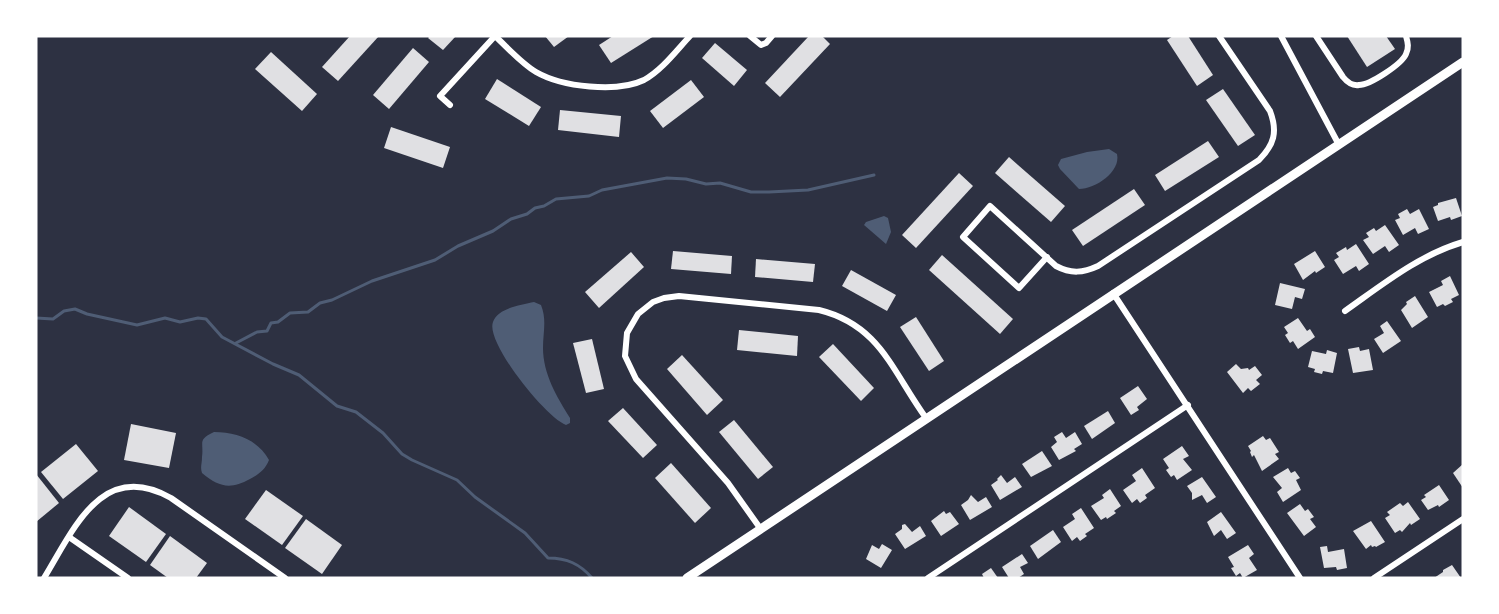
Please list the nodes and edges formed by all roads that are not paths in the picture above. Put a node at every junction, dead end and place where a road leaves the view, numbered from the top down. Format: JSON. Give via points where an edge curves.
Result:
{"nodes":[{"id":1,"x":495,"y":36,"type":"edge"},
{"id":2,"x":690,"y":36,"type":"edge"},
{"id":3,"x":750,"y":36,"type":"edge"},
{"id":4,"x":772,"y":36,"type":"edge"},
{"id":5,"x":1219,"y":36,"type":"edge"},
{"id":6,"x":1281,"y":36,"type":"edge"},
{"id":7,"x":1316,"y":36,"type":"edge"},
{"id":8,"x":1406,"y":36,"type":"edge"},
{"id":9,"x":1463,"y":62,"type":"edge"},
{"id":10,"x":450,"y":105,"type":"dead end"},
{"id":11,"x":1340,"y":145,"type":"junction"},
{"id":12,"x":1463,"y":242,"type":"edge"},
{"id":13,"x":1047,"y":257,"type":"junction"},
{"id":14,"x":1113,"y":293,"type":"junction"},
{"id":15,"x":1345,"y":311,"type":"dead end"},
{"id":16,"x":1188,"y":405,"type":"junction"},
{"id":17,"x":926,"y":417,"type":"junction"},
{"id":18,"x":1463,"y":519,"type":"edge"},
{"id":19,"x":760,"y":528,"type":"junction"},
{"id":20,"x":69,"y":537,"type":"junction"},
{"id":21,"x":44,"y":578,"type":"edge"},
{"id":22,"x":128,"y":578,"type":"edge"},
{"id":23,"x":285,"y":578,"type":"edge"},
{"id":24,"x":687,"y":578,"type":"edge"},
{"id":25,"x":928,"y":578,"type":"edge"},
{"id":26,"x":1300,"y":578,"type":"edge"},
{"id":27,"x":1374,"y":578,"type":"edge"}],
"edges":[{"from":1,"to":2,"type":"street","via":[[525,64],[548,78],[616,87],[643,80],[655,72]]},
{"from":1,"to":10,"type":"street","via":[[440,96]]},
{"from":3,"to":4,"type":"street","via":[[761,45]]},
{"from":5,"to":13,"type":"street","via":[[1270,111],[1275,133],[1268,151],[1098,266],[1076,273],[1065,271]]},
{"from":6,"to":11,"type":"street"},
{"from":7,"to":8,"type":"street","via":[[1347,82],[1361,86],[1401,63],[1409,46]]},
{"from":9,"to":11,"type":"main road"},
{"from":11,"to":14,"type":"main road"},
{"from":12,"to":15,"type":"street","via":[[1409,268]]},
{"from":13,"to":13,"type":"street","via":[[1019,288],[963,237],[990,206]]},
{"from":14,"to":16,"type":"street"},
{"from":14,"to":17,"type":"main road"},
{"from":16,"to":25,"type":"street"},
{"from":16,"to":26,"type":"street"},
{"from":17,"to":19,"type":"main road"},
{"from":17,"to":19,"type":"street","via":[[880,347],[859,327],[832,313],[679,297],[664,298],[645,307],[627,333],[625,356],[630,368],[728,483]]},
{"from":18,"to":27,"type":"street"},
{"from":19,"to":24,"type":"main road"},
{"from":20,"to":21,"type":"street"},
{"from":20,"to":22,"type":"street"},
{"from":20,"to":23,"type":"street","via":[[99,499],[126,486],[140,486],[171,498]]}]}
